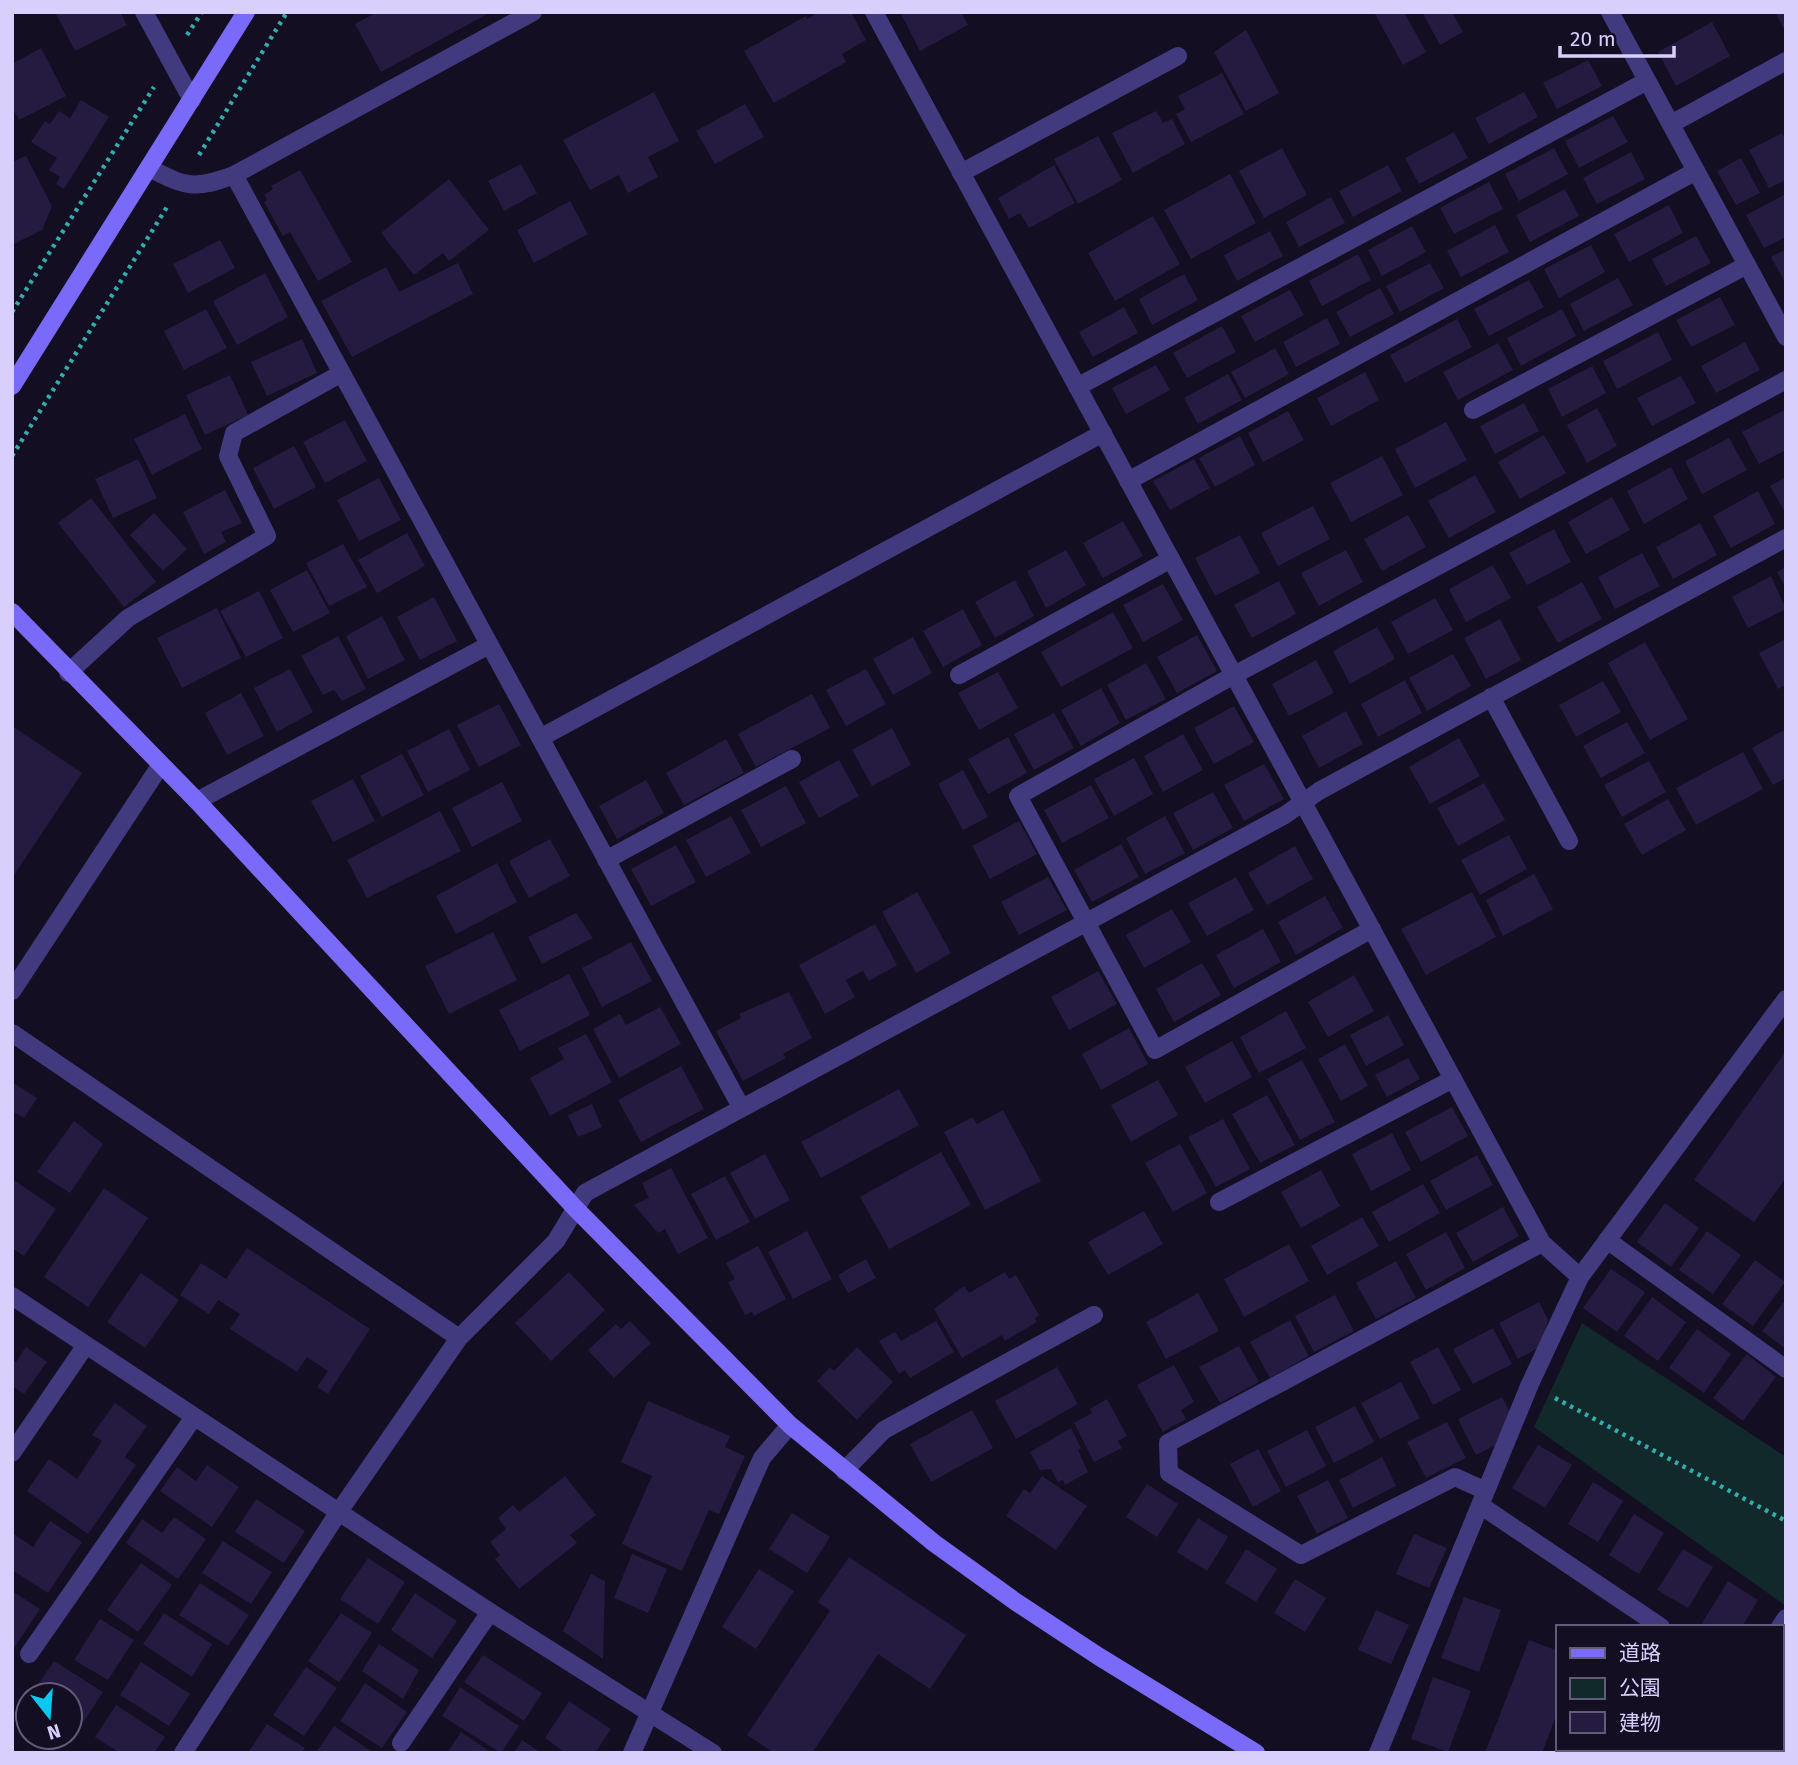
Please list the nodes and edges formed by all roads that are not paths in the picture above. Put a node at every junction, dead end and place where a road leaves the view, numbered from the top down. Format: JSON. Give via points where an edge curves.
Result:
{"nodes":[{"id":1,"x":144,"y":12,"type":"edge"},
{"id":2,"x":246,"y":12,"type":"edge"},
{"id":3,"x":533,"y":12,"type":"edge"},
{"id":4,"x":874,"y":12,"type":"edge"},
{"id":5,"x":1610,"y":12,"type":"edge"},
{"id":6,"x":1178,"y":56,"type":"dead end"},
{"id":7,"x":1786,"y":61,"type":"edge"},
{"id":8,"x":1647,"y":81,"type":"junction"},
{"id":9,"x":192,"y":100,"type":"junction"},
{"id":10,"x":1671,"y":124,"type":"junction"},
{"id":11,"x":149,"y":168,"type":"junction"},
{"id":12,"x":1696,"y":171,"type":"junction"},
{"id":13,"x":961,"y":173,"type":"junction"},
{"id":14,"x":234,"y":175,"type":"junction"},
{"id":15,"x":1747,"y":265,"type":"junction"},
{"id":16,"x":1781,"y":316,"type":"edge"},
{"id":17,"x":1786,"y":337,"type":"edge"},
{"id":18,"x":342,"y":373,"type":"junction"},
{"id":19,"x":1786,"y":380,"type":"edge"},
{"id":20,"x":12,"y":386,"type":"edge"},
{"id":21,"x":1077,"y":387,"type":"junction"},
{"id":22,"x":1473,"y":410,"type":"dead end"},
{"id":23,"x":1102,"y":433,"type":"junction"},
{"id":24,"x":1128,"y":481,"type":"junction"},
{"id":25,"x":1786,"y":538,"type":"edge"},
{"id":26,"x":1171,"y":559,"type":"junction"},
{"id":27,"x":12,"y":612,"type":"edge"},
{"id":28,"x":489,"y":645,"type":"junction"},
{"id":29,"x":68,"y":673,"type":"junction"},
{"id":30,"x":959,"y":675,"type":"dead end"},
{"id":31,"x":1234,"y":675,"type":"junction"},
{"id":32,"x":1492,"y":697,"type":"junction"},
{"id":33,"x":540,"y":738,"type":"junction"},
{"id":34,"x":792,"y":760,"type":"dead end"},
{"id":35,"x":160,"y":766,"type":"junction"},
{"id":36,"x":197,"y":801,"type":"junction"},
{"id":37,"x":1303,"y":803,"type":"junction"},
{"id":38,"x":1569,"y":841,"type":"dead end"},
{"id":39,"x":606,"y":860,"type":"junction"},
{"id":40,"x":1085,"y":922,"type":"junction"},
{"id":41,"x":1372,"y":929,"type":"junction"},
{"id":42,"x":12,"y":991,"type":"edge"},
{"id":43,"x":1786,"y":999,"type":"edge"},
{"id":44,"x":12,"y":1033,"type":"edge"},
{"id":45,"x":1453,"y":1079,"type":"junction"},
{"id":46,"x":741,"y":1107,"type":"junction"},
{"id":47,"x":1219,"y":1202,"type":"dead end"},
{"id":48,"x":575,"y":1208,"type":"junction"},
{"id":49,"x":1607,"y":1240,"type":"junction"},
{"id":50,"x":1542,"y":1242,"type":"junction"},
{"id":51,"x":1580,"y":1277,"type":"junction"},
{"id":52,"x":12,"y":1296,"type":"edge"},
{"id":53,"x":1094,"y":1315,"type":"dead end"},
{"id":54,"x":459,"y":1338,"type":"junction"},
{"id":55,"x":86,"y":1345,"type":"junction"},
{"id":56,"x":1786,"y":1369,"type":"edge"},
{"id":57,"x":194,"y":1417,"type":"junction"},
{"id":58,"x":790,"y":1425,"type":"junction"},
{"id":59,"x":12,"y":1453,"type":"edge"},
{"id":60,"x":844,"y":1471,"type":"junction"},
{"id":61,"x":1483,"y":1498,"type":"junction"},
{"id":62,"x":338,"y":1513,"type":"junction"},
{"id":63,"x":491,"y":1612,"type":"junction"},
{"id":64,"x":1658,"y":1625,"type":"edge"},
{"id":65,"x":29,"y":1654,"type":"dead end"},
{"id":66,"x":650,"y":1713,"type":"junction"},
{"id":67,"x":401,"y":1743,"type":"dead end"},
{"id":68,"x":183,"y":1753,"type":"edge"},
{"id":69,"x":632,"y":1753,"type":"edge"},
{"id":70,"x":713,"y":1753,"type":"edge"},
{"id":71,"x":1256,"y":1753,"type":"edge"},
{"id":72,"x":1378,"y":1753,"type":"edge"}],
"edges":[{"from":1,"to":9,"type":"street"},
{"from":2,"to":9,"type":"street"},
{"from":3,"to":14,"type":"street"},
{"from":4,"to":13,"type":"street"},
{"from":5,"to":8,"type":"street"},
{"from":6,"to":13,"type":"street"},
{"from":7,"to":10,"type":"street"},
{"from":8,"to":10,"type":"street"},
{"from":8,"to":21,"type":"street"},
{"from":9,"to":11,"type":"street"},
{"from":10,"to":12,"type":"street"},
{"from":11,"to":14,"type":"street","via":[[195,187]]},
{"from":11,"to":20,"type":"street"},
{"from":12,"to":15,"type":"street"},
{"from":12,"to":24,"type":"street"},
{"from":13,"to":21,"type":"street"},
{"from":14,"to":18,"type":"street"},
{"from":15,"to":16,"type":"street"},
{"from":15,"to":22,"type":"street"},
{"from":16,"to":17,"type":"street"},
{"from":18,"to":28,"type":"street"},
{"from":18,"to":29,"type":"street","via":[[234,433],[228,456],[267,536],[128,618]]},
{"from":19,"to":31,"type":"street"},
{"from":21,"to":23,"type":"street"},
{"from":23,"to":24,"type":"street"},
{"from":23,"to":33,"type":"street"},
{"from":24,"to":26,"type":"street"},
{"from":25,"to":32,"type":"street"},
{"from":26,"to":30,"type":"street"},
{"from":26,"to":31,"type":"street"},
{"from":27,"to":29,"type":"street"},
{"from":28,"to":33,"type":"street"},
{"from":28,"to":36,"type":"street"},
{"from":29,"to":35,"type":"street"},
{"from":31,"to":37,"type":"street"},
{"from":31,"to":40,"type":"street","via":[[1018,796]]},
{"from":32,"to":37,"type":"street"},
{"from":32,"to":38,"type":"street"},
{"from":33,"to":39,"type":"street"},
{"from":34,"to":39,"type":"street"},
{"from":35,"to":36,"type":"street"},
{"from":35,"to":42,"type":"street"},
{"from":36,"to":48,"type":"street"},
{"from":37,"to":40,"type":"street"},
{"from":37,"to":41,"type":"street"},
{"from":39,"to":46,"type":"street"},
{"from":40,"to":41,"type":"street","via":[[1155,1050]]},
{"from":40,"to":46,"type":"street"},
{"from":41,"to":45,"type":"street"},
{"from":43,"to":49,"type":"street"},
{"from":44,"to":54,"type":"street"},
{"from":45,"to":47,"type":"street"},
{"from":45,"to":50,"type":"street"},
{"from":46,"to":48,"type":"street","via":[[585,1193]]},
{"from":48,"to":54,"type":"street","via":[[556,1241]]},
{"from":48,"to":58,"type":"street"},
{"from":49,"to":51,"type":"street"},
{"from":49,"to":56,"type":"street"},
{"from":50,"to":51,"type":"street"},
{"from":50,"to":61,"type":"street","via":[[1168,1443],[1169,1473],[1301,1555],[1455,1477]]},
{"from":51,"to":61,"type":"street"},
{"from":52,"to":55,"type":"street"},
{"from":53,"to":60,"type":"street","via":[[884,1430]]},
{"from":54,"to":62,"type":"street"},
{"from":55,"to":57,"type":"street"},
{"from":55,"to":59,"type":"street"},
{"from":57,"to":62,"type":"street"},
{"from":57,"to":65,"type":"street"},
{"from":58,"to":60,"type":"street"},
{"from":58,"to":66,"type":"street","via":[[762,1458]]},
{"from":60,"to":71,"type":"street","via":[[1016,1602]]},
{"from":61,"to":64,"type":"street"},
{"from":61,"to":72,"type":"street"},
{"from":62,"to":63,"type":"street"},
{"from":62,"to":68,"type":"street"},
{"from":63,"to":66,"type":"street"},
{"from":63,"to":67,"type":"street"},
{"from":66,"to":69,"type":"street"},
{"from":66,"to":70,"type":"street"}]}
